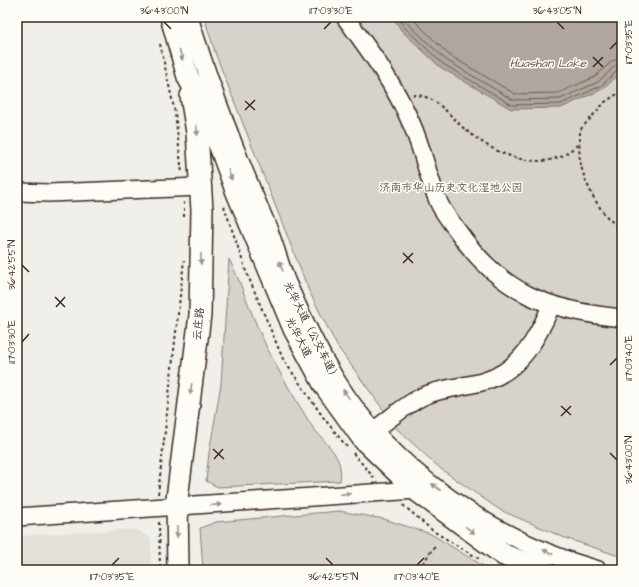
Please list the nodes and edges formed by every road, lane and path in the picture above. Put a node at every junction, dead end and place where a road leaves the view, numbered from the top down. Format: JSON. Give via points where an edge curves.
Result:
{"nodes":[{"id":1,"x":171,"y":17,"type":"edge"},
{"id":2,"x":189,"y":17,"type":"edge"},
{"id":3,"x":345,"y":17,"type":"edge"},
{"id":4,"x":160,"y":39,"type":"dead end"},
{"id":5,"x":188,"y":77,"type":"junction"},
{"id":6,"x":622,"y":90,"type":"edge"},
{"id":7,"x":397,"y":94,"type":"junction"},
{"id":8,"x":580,"y":143,"type":"junction"},
{"id":9,"x":192,"y":187,"type":"junction"},
{"id":10,"x":17,"y":192,"type":"edge"},
{"id":11,"x":184,"y":224,"type":"dead end"},
{"id":12,"x":622,"y":228,"type":"edge"},
{"id":13,"x":184,"y":254,"type":"dead end"},
{"id":14,"x":551,"y":306,"type":"junction"},
{"id":15,"x":622,"y":318,"type":"edge"},
{"id":16,"x":373,"y":431,"type":"junction"},
{"id":17,"x":416,"y":490,"type":"junction"},
{"id":18,"x":168,"y":508,"type":"junction"},
{"id":19,"x":17,"y":517,"type":"edge"},
{"id":20,"x":436,"y":544,"type":"dead end"},
{"id":21,"x":160,"y":570,"type":"edge"},
{"id":22,"x":178,"y":570,"type":"edge"},
{"id":23,"x":414,"y":570,"type":"edge"},
{"id":24,"x":543,"y":570,"type":"edge"},
{"id":25,"x":598,"y":570,"type":"edge"}],
"edges":[{"from":1,"to":5,"type":"main road","name":"光华大道","one_way":true},
{"from":16,"to":2,"type":"street","name":"光华大道（公交车道）","one_way":true,"via":[[336,381],[287,282],[205,68]]},
{"from":3,"to":7,"type":"street"},
{"from":4,"to":9,"type":"path"},
{"from":5,"to":9,"type":"main road","name":"云庄路","one_way":true,"via":[[197,132]]},
{"from":5,"to":17,"type":"main road","name":"光华大道","one_way":true,"via":[[208,114],[236,190],[297,336],[325,386],[364,440]]},
{"from":6,"to":8,"type":"path","via":[[605,102],[580,130]]},
{"from":7,"to":8,"type":"path","via":[[423,94],[491,148],[512,156],[535,162],[558,158]]},
{"from":7,"to":14,"type":"street","via":[[412,124],[439,203],[462,238],[482,263],[496,274]]},
{"from":8,"to":12,"type":"path","via":[[580,163],[587,185],[603,211]]},
{"from":9,"to":10,"type":"street"},
{"from":9,"to":11,"type":"path"},
{"from":9,"to":18,"type":"main road","name":"云庄路","one_way":true,"via":[[202,210],[200,314]]},
{"from":13,"to":18,"type":"path","via":[[158,486]]},
{"from":14,"to":15,"type":"street","via":[[584,314]]},
{"from":14,"to":16,"type":"street","via":[[539,335],[529,349],[503,372],[486,381],[425,395]]},
{"from":25,"to":16,"type":"street","name":"光华大道（公交车道）","one_way":true,"via":[[570,562],[504,532],[458,504],[417,473]]},
{"from":18,"to":17,"type":"street","one_way":true},
{"from":17,"to":24,"type":"main road","name":"光华大道","one_way":true,"via":[[504,555]]},
{"from":18,"to":19,"type":"street"},
{"from":18,"to":21,"type":"path"},
{"from":18,"to":22,"type":"main road","name":"云庄路","one_way":true},
{"from":20,"to":23,"type":"path","via":[[423,563]]}]}
